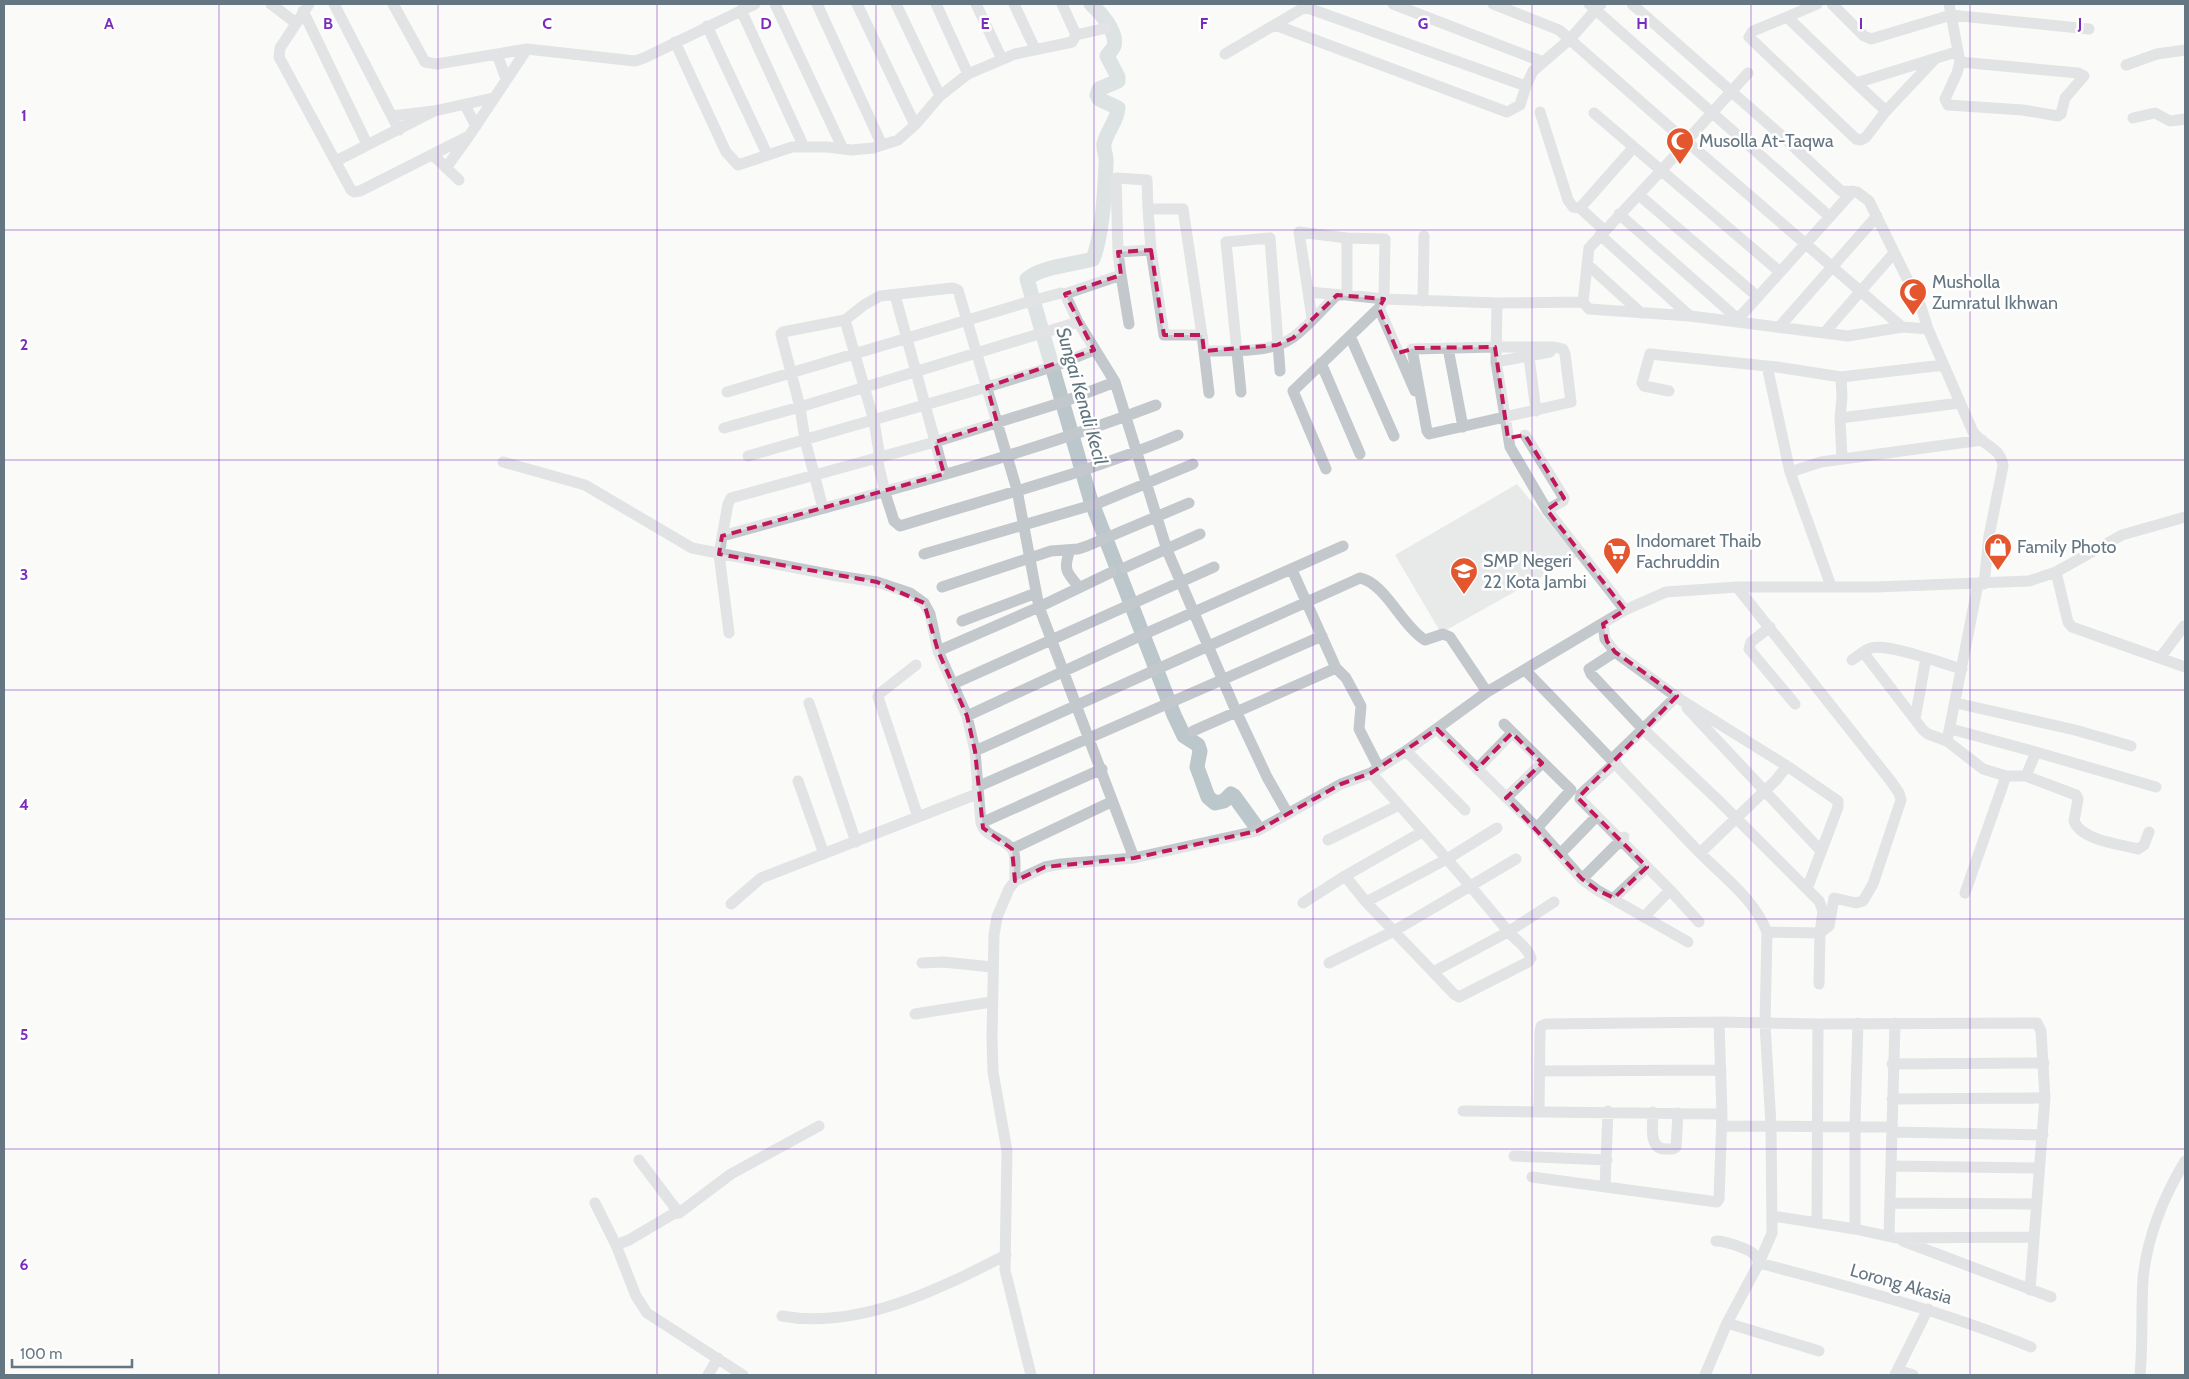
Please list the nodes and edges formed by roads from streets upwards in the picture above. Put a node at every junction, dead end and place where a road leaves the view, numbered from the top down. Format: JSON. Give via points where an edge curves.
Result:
{"nodes":[{"id":1,"x":271,"y":4,"type":"edge"},
{"id":2,"x":334,"y":4,"type":"edge"},
{"id":3,"x":393,"y":4,"type":"edge"},
{"id":4,"x":755,"y":4,"type":"edge"},
{"id":5,"x":776,"y":4,"type":"edge"},
{"id":6,"x":817,"y":4,"type":"edge"},
{"id":7,"x":857,"y":4,"type":"edge"},
{"id":8,"x":896,"y":4,"type":"edge"},
{"id":9,"x":936,"y":4,"type":"edge"},
{"id":10,"x":976,"y":4,"type":"edge"},
{"id":11,"x":1014,"y":4,"type":"edge"},
{"id":12,"x":1062,"y":4,"type":"edge"},
{"id":13,"x":1393,"y":4,"type":"edge"},
{"id":14,"x":1493,"y":4,"type":"edge"},
{"id":15,"x":1632,"y":4,"type":"edge"},
{"id":16,"x":1817,"y":4,"type":"edge"},
{"id":17,"x":1832,"y":4,"type":"edge"},
{"id":18,"x":1307,"y":5,"type":"edge"},
{"id":19,"x":1595,"y":6,"type":"edge"},
{"id":20,"x":306,"y":7,"type":"edge"},
{"id":21,"x":1524,"y":9,"type":"edge"},
{"id":22,"x":741,"y":10,"type":"junction"},
{"id":23,"x":1950,"y":10,"type":"edge"},
{"id":24,"x":1787,"y":18,"type":"junction"},
{"id":25,"x":296,"y":23,"type":"junction"},
{"id":26,"x":1276,"y":25,"type":"junction"},
{"id":27,"x":707,"y":26,"type":"junction"},
{"id":28,"x":1106,"y":28,"type":"dead end"},
{"id":29,"x":2088,"y":29,"type":"dead end"},
{"id":30,"x":1076,"y":35,"type":"junction"},
{"id":31,"x":1570,"y":39,"type":"junction"},
{"id":32,"x":676,"y":42,"type":"junction"},
{"id":33,"x":527,"y":49,"type":"junction"},
{"id":34,"x":1035,"y":49,"type":"junction"},
{"id":35,"x":2185,"y":50,"type":"edge"},
{"id":36,"x":497,"y":54,"type":"junction"},
{"id":37,"x":1224,"y":54,"type":"dead end"},
{"id":38,"x":1958,"y":57,"type":"junction"},
{"id":39,"x":1002,"y":59,"type":"junction"},
{"id":40,"x":1934,"y":59,"type":"junction"},
{"id":41,"x":1543,"y":62,"type":"junction"},
{"id":42,"x":2126,"y":65,"type":"dead end"},
{"id":43,"x":1748,"y":73,"type":"dead end"},
{"id":44,"x":968,"y":74,"type":"junction"},
{"id":45,"x":506,"y":79,"type":"junction"},
{"id":46,"x":1856,"y":82,"type":"junction"},
{"id":47,"x":1526,"y":86,"type":"junction"},
{"id":48,"x":1731,"y":92,"type":"junction"},
{"id":49,"x":940,"y":96,"type":"junction"},
{"id":50,"x":494,"y":98,"type":"junction"},
{"id":51,"x":465,"y":105,"type":"junction"},
{"id":52,"x":434,"y":111,"type":"junction"},
{"id":53,"x":1886,"y":111,"type":"junction"},
{"id":54,"x":1540,"y":112,"type":"dead end"},
{"id":55,"x":1594,"y":113,"type":"dead end"},
{"id":56,"x":1713,"y":113,"type":"junction"},
{"id":57,"x":392,"y":116,"type":"junction"},
{"id":58,"x":2133,"y":118,"type":"dead end"},
{"id":59,"x":2185,"y":119,"type":"edge"},
{"id":60,"x":915,"y":125,"type":"junction"},
{"id":61,"x":399,"y":130,"type":"junction"},
{"id":62,"x":472,"y":131,"type":"junction"},
{"id":63,"x":1687,"y":142,"type":"junction"},
{"id":64,"x":367,"y":144,"type":"junction"},
{"id":65,"x":882,"y":145,"type":"junction"},
{"id":66,"x":804,"y":147,"type":"junction"},
{"id":67,"x":1634,"y":147,"type":"junction"},
{"id":68,"x":843,"y":149,"type":"junction"},
{"id":69,"x":767,"y":154,"type":"junction"},
{"id":70,"x":433,"y":155,"type":"junction"},
{"id":71,"x":336,"y":161,"type":"junction"},
{"id":72,"x":446,"y":168,"type":"junction"},
{"id":73,"x":1661,"y":170,"type":"junction"},
{"id":74,"x":459,"y":180,"type":"dead end"},
{"id":75,"x":1853,"y":191,"type":"junction"},
{"id":76,"x":1639,"y":194,"type":"junction"},
{"id":77,"x":1580,"y":208,"type":"junction"},
{"id":78,"x":1148,"y":210,"type":"junction"},
{"id":79,"x":1620,"y":214,"type":"junction"},
{"id":80,"x":1830,"y":216,"type":"junction"},
{"id":81,"x":1877,"y":216,"type":"junction"},
{"id":82,"x":1602,"y":233,"type":"junction"},
{"id":83,"x":1424,"y":236,"type":"dead end"},
{"id":84,"x":1347,"y":238,"type":"junction"},
{"id":85,"x":1804,"y":244,"type":"junction"},
{"id":86,"x":1151,"y":250,"type":"junction"},
{"id":87,"x":1118,"y":252,"type":"junction"},
{"id":88,"x":1894,"y":253,"type":"junction"},
{"id":89,"x":1587,"y":264,"type":"junction"},
{"id":90,"x":1832,"y":267,"type":"junction"},
{"id":91,"x":1780,"y":272,"type":"junction"},
{"id":92,"x":1120,"y":275,"type":"junction"},
{"id":93,"x":1309,"y":292,"type":"junction"},
{"id":94,"x":1860,"y":292,"type":"junction"},
{"id":95,"x":1065,"y":294,"type":"junction"},
{"id":96,"x":895,"y":295,"type":"junction"},
{"id":97,"x":1342,"y":295,"type":"junction"},
{"id":98,"x":1758,"y":297,"type":"junction"},
{"id":99,"x":1423,"y":301,"type":"junction"},
{"id":100,"x":1582,"y":302,"type":"junction"},
{"id":101,"x":1382,"y":304,"type":"junction"},
{"id":102,"x":1496,"y":304,"type":"junction"},
{"id":103,"x":1642,"y":313,"type":"junction"},
{"id":104,"x":1690,"y":316,"type":"junction"},
{"id":105,"x":1312,"y":318,"type":"junction"},
{"id":106,"x":845,"y":320,"type":"junction"},
{"id":107,"x":1738,"y":320,"type":"junction"},
{"id":108,"x":968,"y":321,"type":"junction"},
{"id":109,"x":1078,"y":322,"type":"junction"},
{"id":110,"x":1128,"y":324,"type":"dead end"},
{"id":111,"x":1780,"y":326,"type":"junction"},
{"id":112,"x":1902,"y":327,"type":"junction"},
{"id":113,"x":1928,"y":329,"type":"junction"},
{"id":114,"x":1825,"y":332,"type":"junction"},
{"id":115,"x":1202,"y":335,"type":"junction"},
{"id":116,"x":1350,"y":336,"type":"junction"},
{"id":117,"x":906,"y":339,"type":"junction"},
{"id":118,"x":1278,"y":345,"type":"junction"},
{"id":119,"x":1495,"y":347,"type":"junction"},
{"id":120,"x":1448,"y":348,"type":"junction"},
{"id":121,"x":1563,"y":349,"type":"junction"},
{"id":122,"x":1094,"y":350,"type":"junction"},
{"id":123,"x":1204,"y":351,"type":"junction"},
{"id":124,"x":1236,"y":351,"type":"junction"},
{"id":125,"x":856,"y":353,"type":"junction"},
{"id":126,"x":977,"y":353,"type":"junction"},
{"id":127,"x":1529,"y":357,"type":"junction"},
{"id":128,"x":1496,"y":362,"type":"junction"},
{"id":129,"x":1321,"y":363,"type":"junction"},
{"id":130,"x":1944,"y":365,"type":"junction"},
{"id":131,"x":1767,"y":366,"type":"junction"},
{"id":132,"x":915,"y":371,"type":"junction"},
{"id":133,"x":1280,"y":371,"type":"dead end"},
{"id":134,"x":791,"y":373,"type":"junction"},
{"id":135,"x":1841,"y":377,"type":"junction"},
{"id":136,"x":1115,"y":382,"type":"junction"},
{"id":137,"x":865,"y":387,"type":"junction"},
{"id":138,"x":987,"y":387,"type":"junction"},
{"id":139,"x":1669,"y":391,"type":"dead end"},
{"id":140,"x":727,"y":392,"type":"dead end"},
{"id":141,"x":1242,"y":392,"type":"dead end"},
{"id":142,"x":1209,"y":393,"type":"dead end"},
{"id":143,"x":1960,"y":403,"type":"junction"},
{"id":144,"x":924,"y":405,"type":"junction"},
{"id":145,"x":1156,"y":405,"type":"dead end"},
{"id":146,"x":800,"y":407,"type":"junction"},
{"id":147,"x":1536,"y":410,"type":"junction"},
{"id":148,"x":1424,"y":411,"type":"junction"},
{"id":149,"x":1125,"y":417,"type":"junction"},
{"id":150,"x":1505,"y":418,"type":"junction"},
{"id":151,"x":1840,"y":418,"type":"junction"},
{"id":152,"x":874,"y":421,"type":"junction"},
{"id":153,"x":997,"y":422,"type":"junction"},
{"id":154,"x":1463,"y":427,"type":"junction"},
{"id":155,"x":724,"y":428,"type":"dead end"},
{"id":156,"x":1178,"y":435,"type":"dead end"},
{"id":157,"x":1394,"y":436,"type":"dead end"},
{"id":158,"x":1508,"y":438,"type":"junction"},
{"id":159,"x":805,"y":440,"type":"junction"},
{"id":160,"x":1982,"y":440,"type":"junction"},
{"id":161,"x":935,"y":442,"type":"junction"},
{"id":162,"x":1138,"y":452,"type":"junction"},
{"id":163,"x":1360,"y":454,"type":"dead end"},
{"id":164,"x":748,"y":456,"type":"dead end"},
{"id":165,"x":1007,"y":456,"type":"junction"},
{"id":166,"x":877,"y":458,"type":"junction"},
{"id":167,"x":1842,"y":459,"type":"junction"},
{"id":168,"x":502,"y":462,"type":"dead end"},
{"id":169,"x":1193,"y":464,"type":"dead end"},
{"id":170,"x":1326,"y":469,"type":"dead end"},
{"id":171,"x":1790,"y":472,"type":"junction"},
{"id":172,"x":944,"y":474,"type":"junction"},
{"id":173,"x":815,"y":475,"type":"junction"},
{"id":174,"x":1146,"y":483,"type":"junction"},
{"id":175,"x":1017,"y":490,"type":"junction"},
{"id":176,"x":885,"y":493,"type":"junction"},
{"id":177,"x":1189,"y":503,"type":"dead end"},
{"id":178,"x":823,"y":508,"type":"junction"},
{"id":179,"x":1547,"y":510,"type":"junction"},
{"id":180,"x":1156,"y":516,"type":"junction"},
{"id":181,"x":2185,"y":517,"type":"edge"},
{"id":182,"x":1023,"y":524,"type":"junction"},
{"id":183,"x":1200,"y":534,"type":"dead end"},
{"id":184,"x":722,"y":536,"type":"junction"},
{"id":185,"x":1342,"y":546,"type":"dead end"},
{"id":186,"x":1070,"y":550,"type":"junction"},
{"id":187,"x":1167,"y":550,"type":"junction"},
{"id":188,"x":719,"y":554,"type":"junction"},
{"id":189,"x":924,"y":554,"type":"dead end"},
{"id":190,"x":1029,"y":558,"type":"junction"},
{"id":191,"x":1214,"y":567,"type":"dead end"},
{"id":192,"x":1124,"y":568,"type":"dead end"},
{"id":193,"x":1292,"y":570,"type":"junction"},
{"id":194,"x":1112,"y":572,"type":"dead end"},
{"id":195,"x":2056,"y":572,"type":"junction"},
{"id":196,"x":1182,"y":582,"type":"junction"},
{"id":197,"x":1981,"y":584,"type":"junction"},
{"id":198,"x":1831,"y":586,"type":"junction"},
{"id":199,"x":942,"y":587,"type":"dead end"},
{"id":200,"x":1079,"y":587,"type":"junction"},
{"id":201,"x":1737,"y":587,"type":"junction"},
{"id":202,"x":1036,"y":593,"type":"junction"},
{"id":203,"x":1307,"y":602,"type":"junction"},
{"id":204,"x":1039,"y":606,"type":"junction"},
{"id":205,"x":1625,"y":610,"type":"junction"},
{"id":206,"x":1194,"y":612,"type":"junction"},
{"id":207,"x":962,"y":621,"type":"dead end"},
{"id":208,"x":1603,"y":624,"type":"junction"},
{"id":209,"x":2184,"y":626,"type":"dead end"},
{"id":210,"x":1770,"y":627,"type":"junction"},
{"id":211,"x":729,"y":633,"type":"dead end"},
{"id":212,"x":1322,"y":636,"type":"junction"},
{"id":213,"x":1051,"y":639,"type":"junction"},
{"id":214,"x":1209,"y":646,"type":"junction"},
{"id":215,"x":938,"y":650,"type":"junction"},
{"id":216,"x":1615,"y":652,"type":"junction"},
{"id":217,"x":1863,"y":652,"type":"junction"},
{"id":218,"x":1926,"y":658,"type":"junction"},
{"id":219,"x":2160,"y":658,"type":"junction"},
{"id":220,"x":1852,"y":660,"type":"dead end"},
{"id":221,"x":916,"y":665,"type":"dead end"},
{"id":222,"x":2185,"y":667,"type":"edge"},
{"id":223,"x":1336,"y":668,"type":"junction"},
{"id":224,"x":1962,"y":669,"type":"junction"},
{"id":225,"x":1524,"y":670,"type":"junction"},
{"id":226,"x":1064,"y":671,"type":"junction"},
{"id":227,"x":1223,"y":680,"type":"junction"},
{"id":228,"x":953,"y":684,"type":"junction"},
{"id":229,"x":1487,"y":692,"type":"junction"},
{"id":230,"x":1679,"y":698,"type":"junction"},
{"id":231,"x":808,"y":703,"type":"dead end"},
{"id":232,"x":1956,"y":703,"type":"junction"},
{"id":233,"x":1795,"y":704,"type":"dead end"},
{"id":234,"x":1076,"y":706,"type":"junction"},
{"id":235,"x":1236,"y":711,"type":"junction"},
{"id":236,"x":967,"y":716,"type":"junction"},
{"id":237,"x":1914,"y":719,"type":"junction"},
{"id":238,"x":1504,"y":724,"type":"dead end"},
{"id":239,"x":1643,"y":729,"type":"junction"},
{"id":240,"x":1950,"y":729,"type":"junction"},
{"id":241,"x":1437,"y":730,"type":"junction"},
{"id":242,"x":1194,"y":731,"type":"dead end"},
{"id":243,"x":1512,"y":733,"type":"junction"},
{"id":244,"x":1090,"y":738,"type":"junction"},
{"id":245,"x":1947,"y":742,"type":"junction"},
{"id":246,"x":2131,"y":746,"type":"dead end"},
{"id":247,"x":975,"y":751,"type":"junction"},
{"id":248,"x":1406,"y":751,"type":"junction"},
{"id":249,"x":2036,"y":752,"type":"junction"},
{"id":250,"x":1614,"y":761,"type":"junction"},
{"id":251,"x":1542,"y":763,"type":"junction"},
{"id":252,"x":1787,"y":766,"type":"junction"},
{"id":253,"x":1102,"y":769,"type":"junction"},
{"id":254,"x":1477,"y":769,"type":"junction"},
{"id":255,"x":1375,"y":770,"type":"junction"},
{"id":256,"x":2006,"y":776,"type":"junction"},
{"id":257,"x":2026,"y":776,"type":"junction"},
{"id":258,"x":798,"y":781,"type":"dead end"},
{"id":259,"x":2156,"y":787,"type":"dead end"},
{"id":260,"x":977,"y":790,"type":"junction"},
{"id":261,"x":1763,"y":791,"type":"junction"},
{"id":262,"x":1506,"y":798,"type":"junction"},
{"id":263,"x":1111,"y":802,"type":"junction"},
{"id":264,"x":1399,"y":804,"type":"junction"},
{"id":265,"x":1465,"y":810,"type":"dead end"},
{"id":266,"x":1288,"y":814,"type":"junction"},
{"id":267,"x":1596,"y":816,"type":"junction"},
{"id":268,"x":918,"y":817,"type":"junction"},
{"id":269,"x":1736,"y":819,"type":"junction"},
{"id":270,"x":981,"y":823,"type":"junction"},
{"id":271,"x":1497,"y":828,"type":"dead end"},
{"id":272,"x":1537,"y":828,"type":"junction"},
{"id":273,"x":1422,"y":832,"type":"junction"},
{"id":274,"x":2149,"y":832,"type":"dead end"},
{"id":275,"x":1621,"y":839,"type":"junction"},
{"id":276,"x":1328,"y":840,"type":"dead end"},
{"id":277,"x":856,"y":842,"type":"junction"},
{"id":278,"x":1012,"y":849,"type":"junction"},
{"id":279,"x":1821,"y":851,"type":"junction"},
{"id":280,"x":1700,"y":853,"type":"junction"},
{"id":281,"x":824,"y":854,"type":"junction"},
{"id":282,"x":1560,"y":854,"type":"junction"},
{"id":283,"x":1134,"y":858,"type":"junction"},
{"id":284,"x":1447,"y":859,"type":"junction"},
{"id":285,"x":1516,"y":859,"type":"dead end"},
{"id":286,"x":1647,"y":867,"type":"junction"},
{"id":287,"x":1345,"y":876,"type":"junction"},
{"id":288,"x":1582,"y":879,"type":"junction"},
{"id":289,"x":1014,"y":881,"type":"junction"},
{"id":290,"x":1470,"y":886,"type":"junction"},
{"id":291,"x":1807,"y":889,"type":"junction"},
{"id":292,"x":1670,"y":890,"type":"junction"},
{"id":293,"x":1965,"y":893,"type":"dead end"},
{"id":294,"x":1614,"y":898,"type":"junction"},
{"id":295,"x":1366,"y":902,"type":"junction"},
{"id":296,"x":1554,"y":902,"type":"dead end"},
{"id":297,"x":1304,"y":903,"type":"dead end"},
{"id":298,"x":731,"y":904,"type":"dead end"},
{"id":299,"x":1644,"y":916,"type":"junction"},
{"id":300,"x":1699,"y":922,"type":"dead end"},
{"id":301,"x":1394,"y":931,"type":"junction"},
{"id":302,"x":1508,"y":932,"type":"junction"},
{"id":303,"x":1767,"y":932,"type":"junction"},
{"id":304,"x":1820,"y":933,"type":"junction"},
{"id":305,"x":1688,"y":942,"type":"dead end"},
{"id":306,"x":922,"y":963,"type":"dead end"},
{"id":307,"x":1329,"y":963,"type":"dead end"},
{"id":308,"x":992,"y":967,"type":"junction"},
{"id":309,"x":1433,"y":972,"type":"junction"},
{"id":310,"x":1819,"y":984,"type":"dead end"},
{"id":311,"x":992,"y":1002,"type":"junction"},
{"id":312,"x":915,"y":1014,"type":"dead end"},
{"id":313,"x":1719,"y":1022,"type":"junction"},
{"id":314,"x":1895,"y":1022,"type":"junction"},
{"id":315,"x":1858,"y":1023,"type":"junction"},
{"id":316,"x":1765,"y":1024,"type":"junction"},
{"id":317,"x":1818,"y":1024,"type":"junction"},
{"id":318,"x":2044,"y":1063,"type":"junction"},
{"id":319,"x":1892,"y":1064,"type":"junction"},
{"id":320,"x":1721,"y":1070,"type":"junction"},
{"id":321,"x":1540,"y":1071,"type":"junction"},
{"id":322,"x":1892,"y":1098,"type":"junction"},
{"id":323,"x":2046,"y":1098,"type":"junction"},
{"id":324,"x":1463,"y":1111,"type":"dead end"},
{"id":325,"x":1539,"y":1111,"type":"junction"},
{"id":326,"x":1608,"y":1111,"type":"junction"},
{"id":327,"x":1653,"y":1112,"type":"junction"},
{"id":328,"x":1678,"y":1113,"type":"junction"},
{"id":329,"x":1722,"y":1120,"type":"junction"},
{"id":330,"x":1771,"y":1125,"type":"junction"},
{"id":331,"x":819,"y":1126,"type":"dead end"},
{"id":332,"x":1818,"y":1127,"type":"junction"},
{"id":333,"x":1855,"y":1127,"type":"junction"},
{"id":334,"x":1892,"y":1129,"type":"junction"},
{"id":335,"x":2043,"y":1135,"type":"junction"},
{"id":336,"x":1514,"y":1156,"type":"dead end"},
{"id":337,"x":639,"y":1160,"type":"dead end"},
{"id":338,"x":1607,"y":1160,"type":"junction"},
{"id":339,"x":2185,"y":1160,"type":"edge"},
{"id":340,"x":1891,"y":1166,"type":"junction"},
{"id":341,"x":2039,"y":1168,"type":"junction"},
{"id":342,"x":1532,"y":1177,"type":"dead end"},
{"id":343,"x":1605,"y":1188,"type":"junction"},
{"id":344,"x":595,"y":1203,"type":"dead end"},
{"id":345,"x":1890,"y":1203,"type":"junction"},
{"id":346,"x":2037,"y":1204,"type":"junction"},
{"id":347,"x":679,"y":1213,"type":"junction"},
{"id":348,"x":1773,"y":1216,"type":"junction"},
{"id":349,"x":1817,"y":1223,"type":"junction"},
{"id":350,"x":1855,"y":1229,"type":"junction"},
{"id":351,"x":1892,"y":1237,"type":"junction"},
{"id":352,"x":2034,"y":1237,"type":"junction"},
{"id":353,"x":1716,"y":1241,"type":"dead end"},
{"id":354,"x":616,"y":1245,"type":"junction"},
{"id":355,"x":1006,"y":1255,"type":"junction"},
{"id":356,"x":1759,"y":1263,"type":"junction"},
{"id":357,"x":2030,"y":1290,"type":"junction"},
{"id":358,"x":2051,"y":1297,"type":"dead end"},
{"id":359,"x":1928,"y":1309,"type":"junction"},
{"id":360,"x":782,"y":1316,"type":"dead end"},
{"id":361,"x":1727,"y":1323,"type":"junction"},
{"id":362,"x":2031,"y":1347,"type":"dead end"},
{"id":363,"x":1819,"y":1351,"type":"dead end"},
{"id":364,"x":718,"y":1358,"type":"junction"},
{"id":365,"x":1897,"y":1372,"type":"edge"},
{"id":366,"x":708,"y":1375,"type":"edge"},
{"id":367,"x":743,"y":1375,"type":"edge"},
{"id":368,"x":1031,"y":1375,"type":"edge"},
{"id":369,"x":1705,"y":1375,"type":"edge"},
{"id":370,"x":1913,"y":1375,"type":"edge"},
{"id":371,"x":2140,"y":1375,"type":"edge"}],
"edges":[{"from":1,"to":25,"type":"street"},
{"from":2,"to":57,"type":"street"},
{"from":3,"to":36,"type":"street","via":[[425,62],[437,64]]},
{"from":4,"to":22,"type":"street"},
{"from":5,"to":68,"type":"street"},
{"from":6,"to":65,"type":"street"},
{"from":7,"to":60,"type":"street"},
{"from":8,"to":49,"type":"street"},
{"from":9,"to":44,"type":"street"},
{"from":10,"to":39,"type":"street"},
{"from":11,"to":34,"type":"street"},
{"from":12,"to":30,"type":"street"},
{"from":13,"to":41,"type":"street"},
{"from":14,"to":21,"type":"street"},
{"from":15,"to":48,"type":"street"},
{"from":16,"to":24,"type":"street"},
{"from":17,"to":23,"type":"street","via":[[1871,39]]},
{"from":18,"to":26,"type":"street"},
{"from":18,"to":47,"type":"street"},
{"from":19,"to":31,"type":"street"},
{"from":19,"to":56,"type":"street"},
{"from":20,"to":25,"type":"street"},
{"from":20,"to":64,"type":"street"},
{"from":21,"to":31,"type":"street"},
{"from":22,"to":27,"type":"street"},
{"from":22,"to":66,"type":"street"},
{"from":23,"to":29,"type":"street"},
{"from":23,"to":38,"type":"street"},
{"from":24,"to":46,"type":"street"},
{"from":24,"to":53,"type":"street","via":[[1752,31],[1749,37],[1856,138],[1866,137]]},
{"from":25,"to":71,"type":"street","via":[[280,48],[279,57]]},
{"from":26,"to":37,"type":"street"},
{"from":26,"to":47,"type":"street","via":[[1502,112],[1518,108]]},
{"from":27,"to":32,"type":"street"},
{"from":27,"to":69,"type":"street"},
{"from":28,"to":30,"type":"street"},
{"from":30,"to":34,"type":"street","via":[[1072,42]]},
{"from":31,"to":41,"type":"street"},
{"from":31,"to":63,"type":"street"},
{"from":32,"to":33,"type":"street","via":[[635,61]]},
{"from":32,"to":69,"type":"street","via":[[732,160],[738,165]]},
{"from":33,"to":36,"type":"street"},
{"from":33,"to":45,"type":"street"},
{"from":34,"to":39,"type":"street"},
{"from":35,"to":42,"type":"street","via":[[2157,54]]},
{"from":36,"to":45,"type":"street"},
{"from":38,"to":38,"type":"street","via":[[1957,73],[1945,100],[1948,104],[2058,116],[2065,98],[2084,76]]},
{"from":38,"to":40,"type":"street"},
{"from":39,"to":44,"type":"street"},
{"from":40,"to":46,"type":"street"},
{"from":40,"to":53,"type":"street"},
{"from":41,"to":47,"type":"street","via":[[1533,71]]},
{"from":43,"to":48,"type":"street"},
{"from":44,"to":49,"type":"street"},
{"from":45,"to":50,"type":"street"},
{"from":46,"to":53,"type":"street"},
{"from":48,"to":56,"type":"street"},
{"from":48,"to":75,"type":"street","via":[[1841,191]]},
{"from":49,"to":60,"type":"street"},
{"from":50,"to":51,"type":"street"},
{"from":50,"to":62,"type":"street"},
{"from":51,"to":52,"type":"street"},
{"from":51,"to":62,"type":"street"},
{"from":52,"to":57,"type":"street"},
{"from":52,"to":61,"type":"street"},
{"from":54,"to":77,"type":"street","via":[[1568,200],[1573,207]]},
{"from":55,"to":67,"type":"street"},
{"from":56,"to":63,"type":"street"},
{"from":56,"to":80,"type":"street"},
{"from":57,"to":61,"type":"street"},
{"from":58,"to":59,"type":"street","via":[[2155,114],[2170,121]]},
{"from":60,"to":65,"type":"street","via":[[898,140]]},
{"from":61,"to":64,"type":"street"},
{"from":62,"to":70,"type":"street"},
{"from":62,"to":72,"type":"street"},
{"from":63,"to":73,"type":"street"},
{"from":63,"to":85,"type":"street"},
{"from":64,"to":71,"type":"street"},
{"from":65,"to":68,"type":"street"},
{"from":66,"to":68,"type":"street"},
{"from":66,"to":69,"type":"street"},
{"from":67,"to":73,"type":"street"},
{"from":67,"to":77,"type":"street"},
{"from":70,"to":71,"type":"street","via":[[357,192],[351,190]]},
{"from":70,"to":72,"type":"street"},
{"from":72,"to":74,"type":"street"},
{"from":73,"to":76,"type":"street"},
{"from":73,"to":91,"type":"street"},
{"from":75,"to":80,"type":"street"},
{"from":75,"to":81,"type":"street","via":[[1869,201]]},
{"from":76,"to":79,"type":"street"},
{"from":76,"to":98,"type":"street"},
{"from":77,"to":82,"type":"street"},
{"from":78,"to":86,"type":"street"},
{"from":78,"to":87,"type":"street","via":[[1147,180],[1116,178]]},
{"from":78,"to":115,"type":"street","via":[[1183,209]]},
{"from":79,"to":82,"type":"street"},
{"from":79,"to":107,"type":"street"},
{"from":80,"to":85,"type":"street"},
{"from":81,"to":88,"type":"street"},
{"from":81,"to":90,"type":"street"},
{"from":82,"to":89,"type":"street","via":[[1589,248]]},
{"from":82,"to":104,"type":"street"},
{"from":83,"to":99,"type":"street"},
{"from":84,"to":93,"type":"street","via":[[1299,232]]},
{"from":84,"to":97,"type":"street"},
{"from":84,"to":101,"type":"street","via":[[1385,239]]},
{"from":85,"to":90,"type":"street"},
{"from":85,"to":91,"type":"street"},
{"from":86,"to":87,"type":"street"},
{"from":86,"to":115,"type":"street","via":[[1164,335]]},
{"from":87,"to":92,"type":"street"},
{"from":88,"to":94,"type":"street"},
{"from":88,"to":113,"type":"street","via":[[1921,307]]},
{"from":89,"to":100,"type":"street"},
{"from":89,"to":103,"type":"street"},
{"from":90,"to":94,"type":"street"},
{"from":90,"to":111,"type":"street"},
{"from":91,"to":98,"type":"street"},
{"from":92,"to":95,"type":"street"},
{"from":92,"to":110,"type":"street"},
{"from":93,"to":97,"type":"street"},
{"from":93,"to":105,"type":"street"},
{"from":94,"to":112,"type":"street"},
{"from":94,"to":114,"type":"street"},
{"from":95,"to":108,"type":"street","via":[[1032,300]]},
{"from":95,"to":109,"type":"street"},
{"from":96,"to":106,"type":"street","via":[[874,299]]},
{"from":96,"to":108,"type":"street","via":[[953,288],[958,290]]},
{"from":96,"to":117,"type":"street"},
{"from":97,"to":101,"type":"street"},
{"from":97,"to":105,"type":"street"},
{"from":98,"to":107,"type":"street"},
{"from":99,"to":101,"type":"street"},
{"from":99,"to":102,"type":"street"},
{"from":100,"to":102,"type":"street"},
{"from":100,"to":103,"type":"street","via":[[1589,309]]},
{"from":101,"to":116,"type":"street"},
{"from":101,"to":148,"type":"street"},
{"from":102,"to":119,"type":"street"},
{"from":103,"to":104,"type":"street"},
{"from":104,"to":107,"type":"street"},
{"from":105,"to":118,"type":"street","via":[[1293,338]]},
{"from":106,"to":125,"type":"street"},
{"from":106,"to":134,"type":"street","via":[[781,333]]},
{"from":107,"to":111,"type":"street"},
{"from":108,"to":117,"type":"street"},
{"from":108,"to":126,"type":"street"},
{"from":109,"to":122,"type":"street"},
{"from":109,"to":126,"type":"street"},
{"from":111,"to":114,"type":"street"},
{"from":112,"to":113,"type":"street"},
{"from":112,"to":114,"type":"street","via":[[1854,335]]},
{"from":113,"to":130,"type":"street"},
{"from":115,"to":123,"type":"street"},
{"from":116,"to":129,"type":"street"},
{"from":116,"to":157,"type":"street"},
{"from":117,"to":125,"type":"street"},
{"from":117,"to":132,"type":"street"},
{"from":118,"to":124,"type":"street"},
{"from":118,"to":124,"type":"street","via":[[1270,238],[1226,242]]},
{"from":118,"to":133,"type":"street"},
{"from":119,"to":120,"type":"street"},
{"from":119,"to":121,"type":"street"},
{"from":119,"to":128,"type":"street"},
{"from":120,"to":148,"type":"street","via":[[1412,349]]},
{"from":120,"to":154,"type":"street"},
{"from":121,"to":127,"type":"street"},
{"from":121,"to":147,"type":"street","via":[[1571,401]]},
{"from":122,"to":136,"type":"street"},
{"from":122,"to":138,"type":"street"},
{"from":123,"to":124,"type":"street"},
{"from":123,"to":142,"type":"street"},
{"from":124,"to":141,"type":"street"},
{"from":125,"to":134,"type":"street"},
{"from":125,"to":137,"type":"street"},
{"from":126,"to":132,"type":"street"},
{"from":126,"to":138,"type":"street"},
{"from":127,"to":128,"type":"street"},
{"from":127,"to":147,"type":"street"},
{"from":128,"to":150,"type":"street"},
{"from":129,"to":163,"type":"street"},
{"from":129,"to":170,"type":"street","via":[[1293,391]]},
{"from":130,"to":135,"type":"street"},
{"from":130,"to":143,"type":"street"},
{"from":131,"to":135,"type":"street"},
{"from":131,"to":139,"type":"street","via":[[1650,354],[1642,383]]},
{"from":131,"to":171,"type":"street"},
{"from":132,"to":137,"type":"street"},
{"from":132,"to":144,"type":"street"},
{"from":134,"to":140,"type":"street"},
{"from":134,"to":146,"type":"street"},
{"from":135,"to":151,"type":"street"},
{"from":136,"to":149,"type":"street"},
{"from":136,"to":153,"type":"street","via":[[1062,403]]},
{"from":137,"to":146,"type":"street"},
{"from":137,"to":152,"type":"street"},
{"from":138,"to":144,"type":"street"},
{"from":138,"to":153,"type":"street"},
{"from":143,"to":151,"type":"street"},
{"from":143,"to":160,"type":"street","via":[[1973,432]]},
{"from":144,"to":152,"type":"street"},
{"from":144,"to":161,"type":"street"},
{"from":145,"to":149,"type":"street"},
{"from":146,"to":155,"type":"street"},
{"from":146,"to":159,"type":"street"},
{"from":147,"to":150,"type":"street"},
{"from":148,"to":154,"type":"street","via":[[1429,434]]},
{"from":149,"to":162,"type":"street"},
{"from":149,"to":165,"type":"street"},
{"from":150,"to":154,"type":"street"},
{"from":150,"to":158,"type":"street"},
{"from":151,"to":167,"type":"street"},
{"from":152,"to":159,"type":"street"},
{"from":152,"to":166,"type":"street"},
{"from":153,"to":161,"type":"street"},
{"from":153,"to":165,"type":"street"},
{"from":156,"to":162,"type":"street"},
{"from":158,"to":179,"type":"street"},
{"from":158,"to":179,"type":"street","via":[[1528,434],[1564,498]]},
{"from":159,"to":164,"type":"street"},
{"from":159,"to":173,"type":"street"},
{"from":160,"to":167,"type":"street"},
{"from":160,"to":197,"type":"street","via":[[1996,451],[2003,466]]},
{"from":161,"to":166,"type":"street"},
{"from":161,"to":172,"type":"street"},
{"from":162,"to":174,"type":"street"},
{"from":162,"to":175,"type":"street"},
{"from":165,"to":172,"type":"street"},
{"from":165,"to":175,"type":"street"},
{"from":166,"to":173,"type":"street"},
{"from":166,"to":176,"type":"street"},
{"from":167,"to":171,"type":"street"},
{"from":168,"to":188,"type":"street","via":[[585,485],[692,548]]},
{"from":169,"to":174,"type":"street"},
{"from":171,"to":198,"type":"street"},
{"from":172,"to":176,"type":"street"},
{"from":173,"to":178,"type":"street"},
{"from":173,"to":184,"type":"street","via":[[731,498]]},
{"from":174,"to":180,"type":"street"},
{"from":174,"to":182,"type":"street","via":[[1094,504]]},
{"from":175,"to":176,"type":"street","via":[[900,526],[894,521]]},
{"from":175,"to":182,"type":"street"},
{"from":176,"to":178,"type":"street"},
{"from":177,"to":180,"type":"street"},
{"from":178,"to":184,"type":"street"},
{"from":179,"to":205,"type":"street"},
{"from":180,"to":186,"type":"street","via":[[1087,546]]},
{"from":180,"to":187,"type":"street"},
{"from":181,"to":195,"type":"street","via":[[2122,535]]},
{"from":182,"to":189,"type":"street"},
{"from":182,"to":190,"type":"street"},
{"from":183,"to":187,"type":"street"},
{"from":184,"to":188,"type":"street"},
{"from":185,"to":193,"type":"street"},
{"from":186,"to":190,"type":"street","via":[[1059,549]]},
{"from":186,"to":200,"type":"street","via":[[1066,570]]},
{"from":187,"to":192,"type":"street"},
{"from":187,"to":196,"type":"street"},
{"from":188,"to":211,"type":"street"},
{"from":188,"to":215,"type":"street","via":[[876,582],[910,594],[924,603],[930,614]]},
{"from":190,"to":199,"type":"street"},
{"from":190,"to":202,"type":"street"},
{"from":191,"to":196,"type":"street"},
{"from":193,"to":203,"type":"street"},
{"from":193,"to":206,"type":"street"},
{"from":194,"to":200,"type":"street"},
{"from":195,"to":197,"type":"street","via":[[2029,580]]},
{"from":195,"to":219,"type":"street","via":[[2072,628]]},
{"from":196,"to":206,"type":"street"},
{"from":196,"to":213,"type":"street"},
{"from":197,"to":198,"type":"street"},
{"from":197,"to":224,"type":"street"},
{"from":198,"to":201,"type":"street"},
{"from":200,"to":204,"type":"street"},
{"from":201,"to":205,"type":"street","via":[[1666,592]]},
{"from":201,"to":210,"type":"street"},
{"from":202,"to":204,"type":"street"},
{"from":202,"to":207,"type":"street"},
{"from":203,"to":212,"type":"street"},
{"from":203,"to":214,"type":"street"},
{"from":203,"to":229,"type":"street","via":[[1351,581],[1366,579],[1417,635],[1425,640],[1444,634],[1450,637]]},
{"from":204,"to":213,"type":"street"},
{"from":204,"to":215,"type":"street"},
{"from":205,"to":208,"type":"street"},
{"from":206,"to":214,"type":"street"},
{"from":206,"to":226,"type":"street"},
{"from":208,"to":216,"type":"street","via":[[1605,639]]},
{"from":208,"to":225,"type":"street"},
{"from":209,"to":219,"type":"street"},
{"from":210,"to":233,"type":"street","via":[[1750,642],[1749,649]]},
{"from":210,"to":304,"type":"street","via":[[1901,798],[1870,888],[1860,902],[1834,899],[1829,926]]},
{"from":212,"to":223,"type":"street"},
{"from":212,"to":227,"type":"street"},
{"from":213,"to":226,"type":"street"},
{"from":213,"to":228,"type":"street"},
{"from":214,"to":227,"type":"street"},
{"from":214,"to":234,"type":"street"},
{"from":215,"to":228,"type":"street"},
{"from":216,"to":230,"type":"street"},
{"from":216,"to":239,"type":"street","via":[[1589,672]]},
{"from":217,"to":218,"type":"street","via":[[1877,647]]},
{"from":217,"to":220,"type":"street"},
{"from":217,"to":237,"type":"street"},
{"from":218,"to":224,"type":"street"},
{"from":218,"to":237,"type":"street"},
{"from":219,"to":222,"type":"street"},
{"from":221,"to":268,"type":"street","via":[[878,697]]},
{"from":223,"to":235,"type":"street"},
{"from":223,"to":255,"type":"street","via":[[1346,678],[1361,706],[1359,729]]},
{"from":224,"to":232,"type":"street"},
{"from":225,"to":229,"type":"street"},
{"from":225,"to":250,"type":"street"},
{"from":226,"to":234,"type":"street"},
{"from":226,"to":236,"type":"street"},
{"from":227,"to":235,"type":"street"},
{"from":227,"to":244,"type":"street"},
{"from":228,"to":236,"type":"street"},
{"from":229,"to":241,"type":"street"},
{"from":230,"to":239,"type":"street"},
{"from":230,"to":252,"type":"street"},
{"from":230,"to":261,"type":"street"},
{"from":231,"to":277,"type":"street"},
{"from":232,"to":240,"type":"street"},
{"from":232,"to":246,"type":"street"},
{"from":234,"to":244,"type":"street"},
{"from":234,"to":247,"type":"street"},
{"from":235,"to":242,"type":"street"},
{"from":235,"to":266,"type":"street"},
{"from":236,"to":247,"type":"street"},
{"from":237,"to":245,"type":"street","via":[[1926,733]]},
{"from":238,"to":243,"type":"street"},
{"from":239,"to":250,"type":"street"},
{"from":239,"to":269,"type":"street"},
{"from":240,"to":245,"type":"street"},
{"from":240,"to":249,"type":"street"},
{"from":241,"to":248,"type":"street"},
{"from":241,"to":254,"type":"street"},
{"from":243,"to":251,"type":"street"},
{"from":243,"to":254,"type":"street"},
{"from":244,"to":253,"type":"street"},
{"from":244,"to":260,"type":"street"},
{"from":245,"to":256,"type":"street","via":[[1983,769]]},
{"from":247,"to":260,"type":"street"},
{"from":248,"to":255,"type":"street"},
{"from":248,"to":265,"type":"street"},
{"from":249,"to":257,"type":"street"},
{"from":249,"to":259,"type":"street"},
{"from":250,"to":267,"type":"street","via":[[1580,797]]},
{"from":250,"to":280,"type":"street"},
{"from":251,"to":262,"type":"street"},
{"from":251,"to":272,"type":"street","via":[[1571,791]]},
{"from":252,"to":261,"type":"street"},
{"from":252,"to":279,"type":"street","via":[[1838,801]]},
{"from":253,"to":263,"type":"street"},
{"from":253,"to":270,"type":"street"},
{"from":254,"to":262,"type":"street"},
{"from":255,"to":264,"type":"street"},
{"from":255,"to":266,"type":"street","via":[[1341,784]]},
{"from":256,"to":257,"type":"street"},
{"from":256,"to":293,"type":"street"},
{"from":257,"to":274,"type":"street","via":[[2076,795],[2074,820],[2079,830],[2090,836],[2138,849],[2144,845]]},
{"from":258,"to":281,"type":"street"},
{"from":260,"to":268,"type":"street"},
{"from":260,"to":270,"type":"street"},
{"from":261,"to":269,"type":"street"},
{"from":261,"to":279,"type":"street"},
{"from":262,"to":272,"type":"street"},
{"from":263,"to":278,"type":"street"},
{"from":263,"to":283,"type":"street"},
{"from":264,"to":273,"type":"street"},
{"from":264,"to":276,"type":"street"},
{"from":266,"to":283,"type":"street","via":[[1261,829]]},
{"from":267,"to":275,"type":"street"},
{"from":267,"to":282,"type":"street"},
{"from":268,"to":277,"type":"street"},
{"from":269,"to":280,"type":"street"},
{"from":269,"to":291,"type":"street"},
{"from":270,"to":278,"type":"street","via":[[985,831]]},
{"from":271,"to":284,"type":"street"},
{"from":272,"to":282,"type":"street"},
{"from":273,"to":284,"type":"street"},
{"from":273,"to":287,"type":"street"},
{"from":275,"to":286,"type":"street"},
{"from":275,"to":288,"type":"street"},
{"from":277,"to":281,"type":"street"},
{"from":278,"to":289,"type":"street"},
{"from":279,"to":291,"type":"street"},
{"from":280,"to":303,"type":"street","via":[[1751,904]]},
{"from":281,"to":298,"type":"street","via":[[761,878]]},
{"from":282,"to":288,"type":"street"},
{"from":283,"to":289,"type":"street","via":[[1061,864],[1037,870]]},
{"from":284,"to":290,"type":"street"},
{"from":284,"to":295,"type":"street"},
{"from":285,"to":290,"type":"street"},
{"from":286,"to":292,"type":"street"},
{"from":286,"to":294,"type":"street"},
{"from":287,"to":295,"type":"street"},
{"from":287,"to":297,"type":"street"},
{"from":288,"to":294,"type":"street"},
{"from":289,"to":308,"type":"street","via":[[997,917]]},
{"from":290,"to":301,"type":"street"},
{"from":290,"to":302,"type":"street"},
{"from":291,"to":304,"type":"street","via":[[1822,905]]},
{"from":292,"to":299,"type":"street"},
{"from":292,"to":300,"type":"street"},
{"from":294,"to":299,"type":"street"},
{"from":295,"to":301,"type":"street"},
{"from":296,"to":302,"type":"street"},
{"from":299,"to":305,"type":"street"},
{"from":301,"to":307,"type":"street"},
{"from":301,"to":309,"type":"street"},
{"from":302,"to":309,"type":"street"},
{"from":302,"to":309,"type":"street","via":[[1530,954],[1528,962],[1460,997]]},
{"from":303,"to":304,"type":"street"},
{"from":303,"to":316,"type":"street"},
{"from":304,"to":310,"type":"street"},
{"from":306,"to":308,"type":"street"},
{"from":308,"to":311,"type":"street"},
{"from":311,"to":312,"type":"street"},
{"from":311,"to":355,"type":"street","via":[[993,1072],[1007,1151]]},
{"from":313,"to":316,"type":"street"},
{"from":313,"to":320,"type":"street"},
{"from":313,"to":321,"type":"street","via":[[1546,1024],[1540,1031]]},
{"from":314,"to":315,"type":"street"},
{"from":314,"to":318,"type":"street","via":[[2034,1022],[2041,1031]]},
{"from":314,"to":319,"type":"street"},
{"from":315,"to":317,"type":"street"},
{"from":315,"to":333,"type":"street"},
{"from":316,"to":317,"type":"street"},
{"from":316,"to":330,"type":"street"},
{"from":317,"to":332,"type":"street"},
{"from":318,"to":319,"type":"street"},
{"from":318,"to":323,"type":"street"},
{"from":319,"to":322,"type":"street"},
{"from":320,"to":321,"type":"street"},
{"from":320,"to":329,"type":"street"},
{"from":321,"to":325,"type":"street"},
{"from":322,"to":323,"type":"street"},
{"from":322,"to":334,"type":"street"},
{"from":323,"to":335,"type":"street"},
{"from":324,"to":325,"type":"street"},
{"from":325,"to":326,"type":"street"},
{"from":326,"to":327,"type":"street"},
{"from":326,"to":338,"type":"street"},
{"from":327,"to":328,"type":"street"},
{"from":327,"to":328,"type":"street","via":[[1655,1146],[1673,1150],[1676,1147]]},
{"from":328,"to":329,"type":"street"},
{"from":329,"to":330,"type":"street"},
{"from":329,"to":343,"type":"street","via":[[1717,1202]]},
{"from":330,"to":332,"type":"street"},
{"from":330,"to":348,"type":"street"},
{"from":331,"to":347,"type":"street","via":[[731,1174]]},
{"from":332,"to":333,"type":"street"},
{"from":332,"to":349,"type":"street"},
{"from":333,"to":334,"type":"street"},
{"from":333,"to":350,"type":"street"},
{"from":334,"to":335,"type":"street"},
{"from":334,"to":340,"type":"street"},
{"from":335,"to":341,"type":"street"},
{"from":336,"to":338,"type":"street"},
{"from":337,"to":347,"type":"street"},
{"from":338,"to":343,"type":"street"},
{"from":339,"to":371,"type":"street","via":[[2169,1190],[2147,1249],[2142,1292]]},
{"from":340,"to":341,"type":"street"},
{"from":340,"to":345,"type":"street"},
{"from":341,"to":346,"type":"street"},
{"from":342,"to":343,"type":"street"},
{"from":344,"to":354,"type":"street"},
{"from":345,"to":346,"type":"street"},
{"from":345,"to":351,"type":"street"},
{"from":346,"to":352,"type":"street"},
{"from":347,"to":354,"type":"street"},
{"from":348,"to":349,"type":"street"},
{"from":348,"to":356,"type":"street","via":[[1772,1233]]},
{"from":349,"to":350,"type":"street"},
{"from":350,"to":351,"type":"street"},
{"from":351,"to":352,"type":"street"},
{"from":351,"to":357,"type":"street"},
{"from":352,"to":357,"type":"street"},
{"from":353,"to":356,"type":"street","via":[[1726,1241],[1750,1250]]},
{"from":354,"to":364,"type":"street","via":[[646,1313]]},
{"from":355,"to":360,"type":"street","via":[[931,1291],[870,1311],[806,1319]]},
{"from":355,"to":368,"type":"street","via":[[1008,1287]]},
{"from":356,"to":359,"type":"street","name":"Lorong Akasia"},
{"from":356,"to":361,"type":"street"},
{"from":357,"to":358,"type":"street"},
{"from":359,"to":362,"type":"street","name":"Lorong Akasia"},
{"from":359,"to":365,"type":"street"},
{"from":361,"to":363,"type":"street"},
{"from":361,"to":369,"type":"street"},
{"from":364,"to":366,"type":"street"},
{"from":364,"to":367,"type":"street"},
{"from":365,"to":370,"type":"street"}]}
